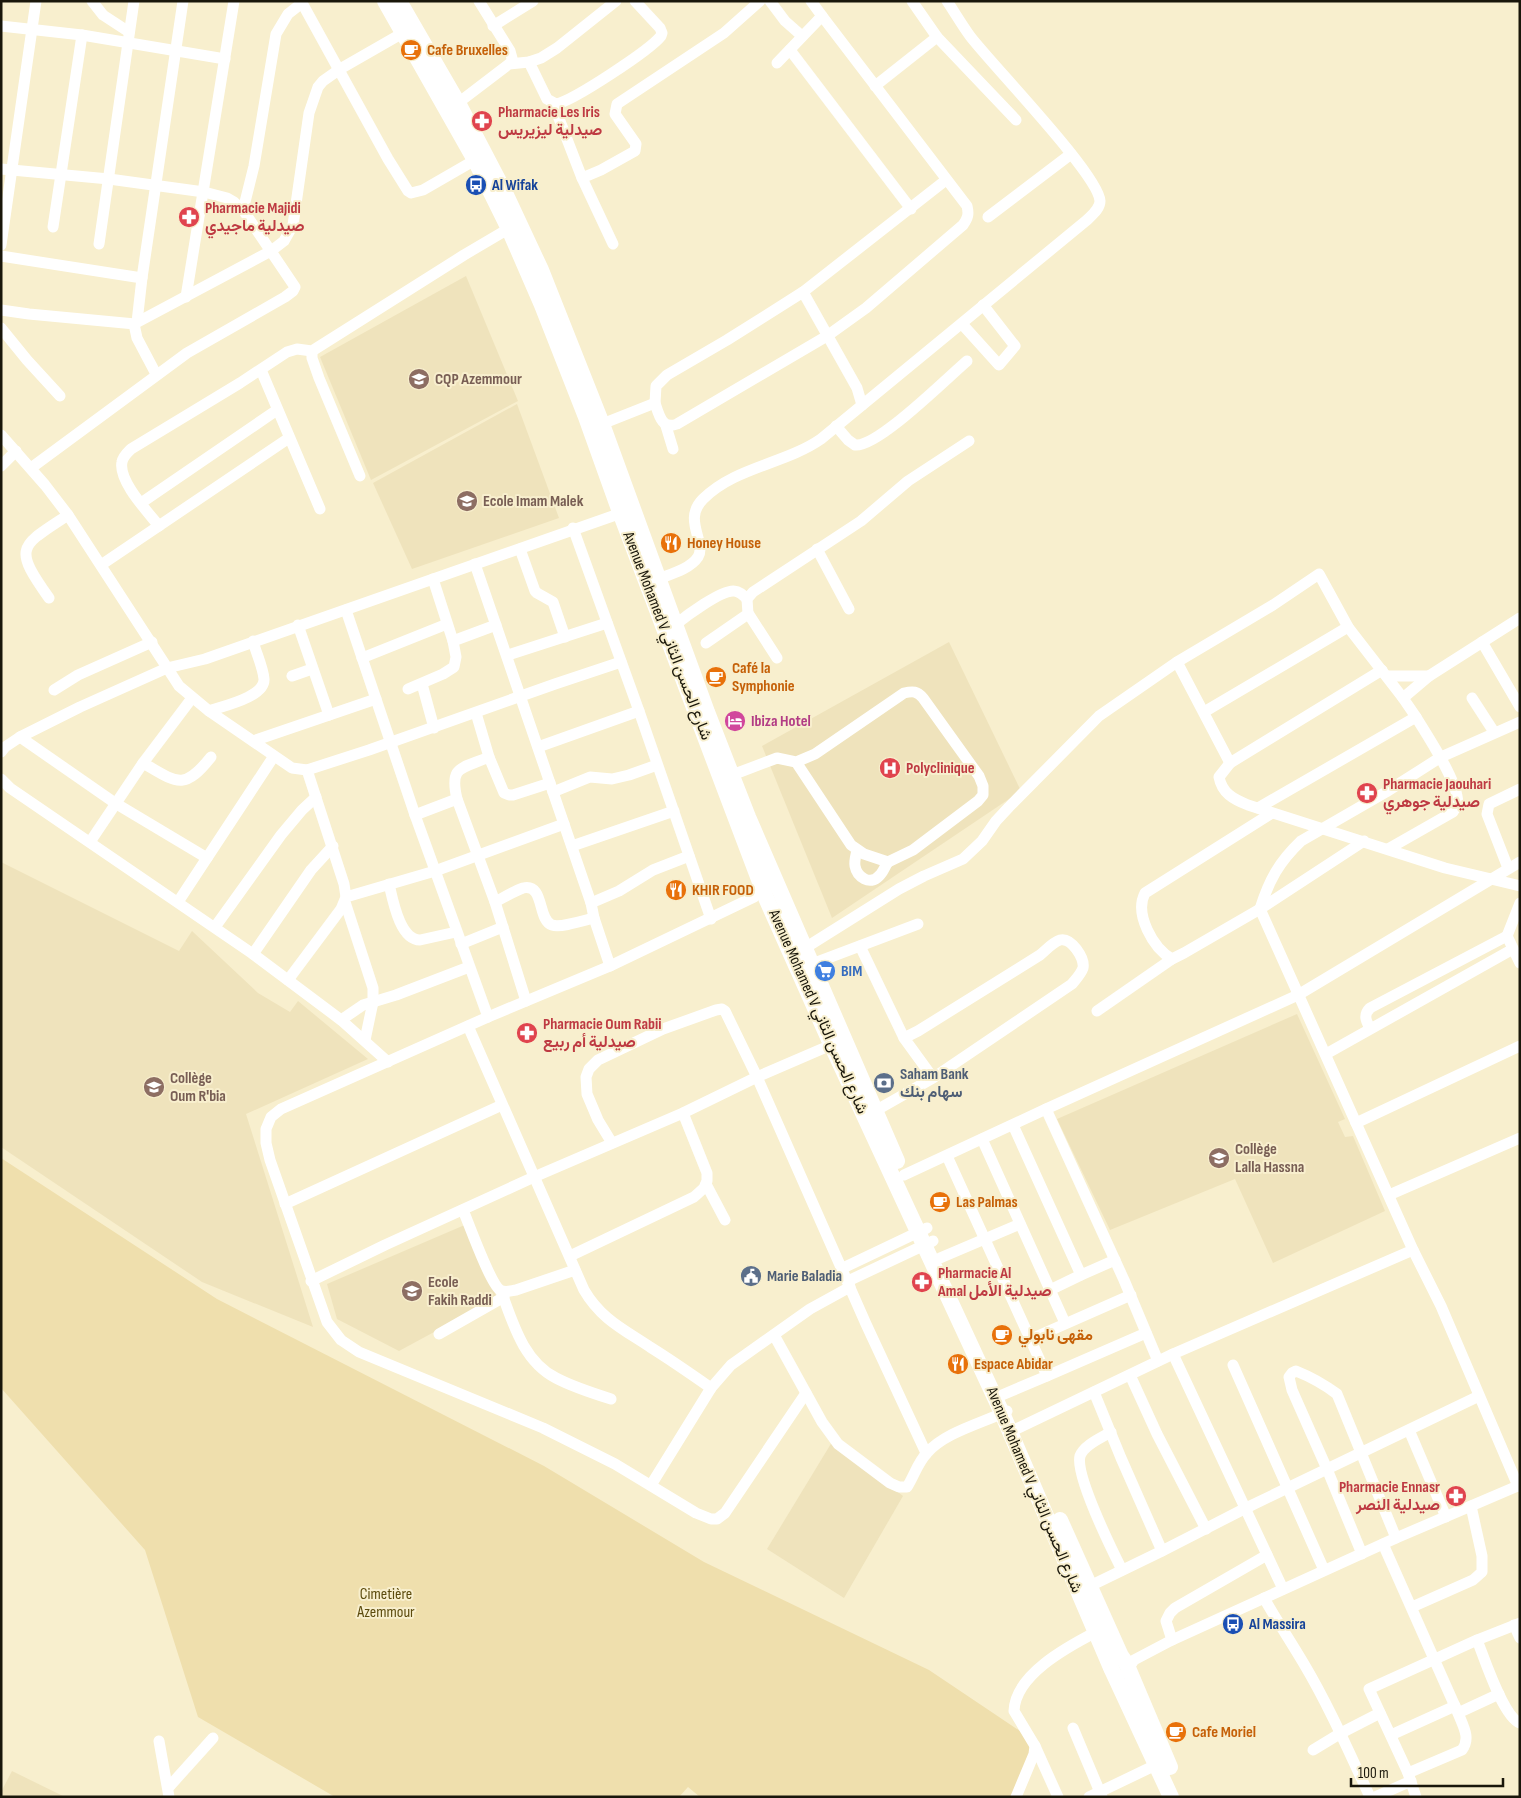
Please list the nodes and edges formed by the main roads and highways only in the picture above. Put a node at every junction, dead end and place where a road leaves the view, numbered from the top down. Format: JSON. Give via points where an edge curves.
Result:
{"nodes":[{"id":1,"x":385,"y":1,"type":"edge"},
{"id":2,"x":399,"y":1,"type":"edge"},
{"id":3,"x":408,"y":30,"type":"junction"},
{"id":4,"x":514,"y":226,"type":"junction"},
{"id":5,"x":626,"y":511,"type":"junction"},
{"id":6,"x":727,"y":772,"type":"junction"},
{"id":7,"x":768,"y":890,"type":"junction"},
{"id":8,"x":838,"y":1042,"type":"junction"},
{"id":9,"x":926,"y":1237,"type":"junction"},
{"id":10,"x":1004,"y":1406,"type":"junction"},
{"id":11,"x":1014,"y":1430,"type":"junction"},
{"id":12,"x":1121,"y":1665,"type":"junction"},
{"id":13,"x":1161,"y":1762,"type":"junction"},
{"id":14,"x":1172,"y":1797,"type":"edge"},
{"id":15,"x":1183,"y":1797,"type":"edge"}],
"edges":[{"from":1,"to":3,"type":"main road","name":"Avenue Mohamed V شارع الحسن الثاني"},
{"from":2,"to":3,"type":"main road","name":"Avenue Mohamed V شارع الحسن الثاني"},
{"from":3,"to":4,"type":"main road","name":"Avenue Mohamed V شارع الحسن الثاني","via":[[475,160]]},
{"from":3,"to":4,"type":"main road","name":"Avenue Mohamed V شارع الحسن الثاني","via":[[458,103]]},
{"from":4,"to":5,"type":"main road","name":"Avenue Mohamed V شارع الحسن الثاني","via":[[560,352]]},
{"from":4,"to":5,"type":"main road","name":"Avenue Mohamed V شارع الحسن الثاني","via":[[565,326],[602,424]]},
{"from":5,"to":6,"type":"main road","name":"Avenue Mohamed V شارع الحسن الثاني"},
{"from":5,"to":6,"type":"main road","name":"Avenue Mohamed V شارع الحسن الثاني","via":[[658,579]]},
{"from":6,"to":7,"type":"main road","name":"Avenue Mohamed V شارع الحسن الثاني"},
{"from":7,"to":8,"type":"main road","name":"Avenue Mohamed V شارع الحسن الثاني"},
{"from":7,"to":8,"type":"main road","name":"Avenue Mohamed V شارع الحسن الثاني","via":[[805,948]]},
{"from":8,"to":9,"type":"main road","name":"Avenue Mohamed V شارع الحسن الثاني"},
{"from":8,"to":9,"type":"main road","name":"Avenue Mohamed V شارع الحسن الثاني","via":[[904,1175]]},
{"from":9,"to":10,"type":"main road","name":"Avenue Mohamed V شارع الحسن الثاني"},
{"from":9,"to":10,"type":"main road","name":"Avenue Mohamed V شارع الحسن الثاني","via":[[940,1258]]},
{"from":10,"to":11,"type":"main road","name":"Avenue Mohamed V شارع الحسن الثاني"},
{"from":11,"to":12,"type":"main road","name":"Avenue Mohamed V شارع الحسن الثاني","via":[[1090,1586]]},
{"from":11,"to":12,"type":"main road","name":"Avenue Mohamed V شارع الحسن الثاني","via":[[1096,1632]]},
{"from":12,"to":13,"type":"main road","name":"Avenue Mohamed V شارع الحسن الثاني"},
{"from":13,"to":14,"type":"main road","name":"Avenue Mohamed V شارع الحسن الثاني"},
{"from":13,"to":15,"type":"main road","name":"Avenue Mohamed V شارع الحسن الثاني"}]}
